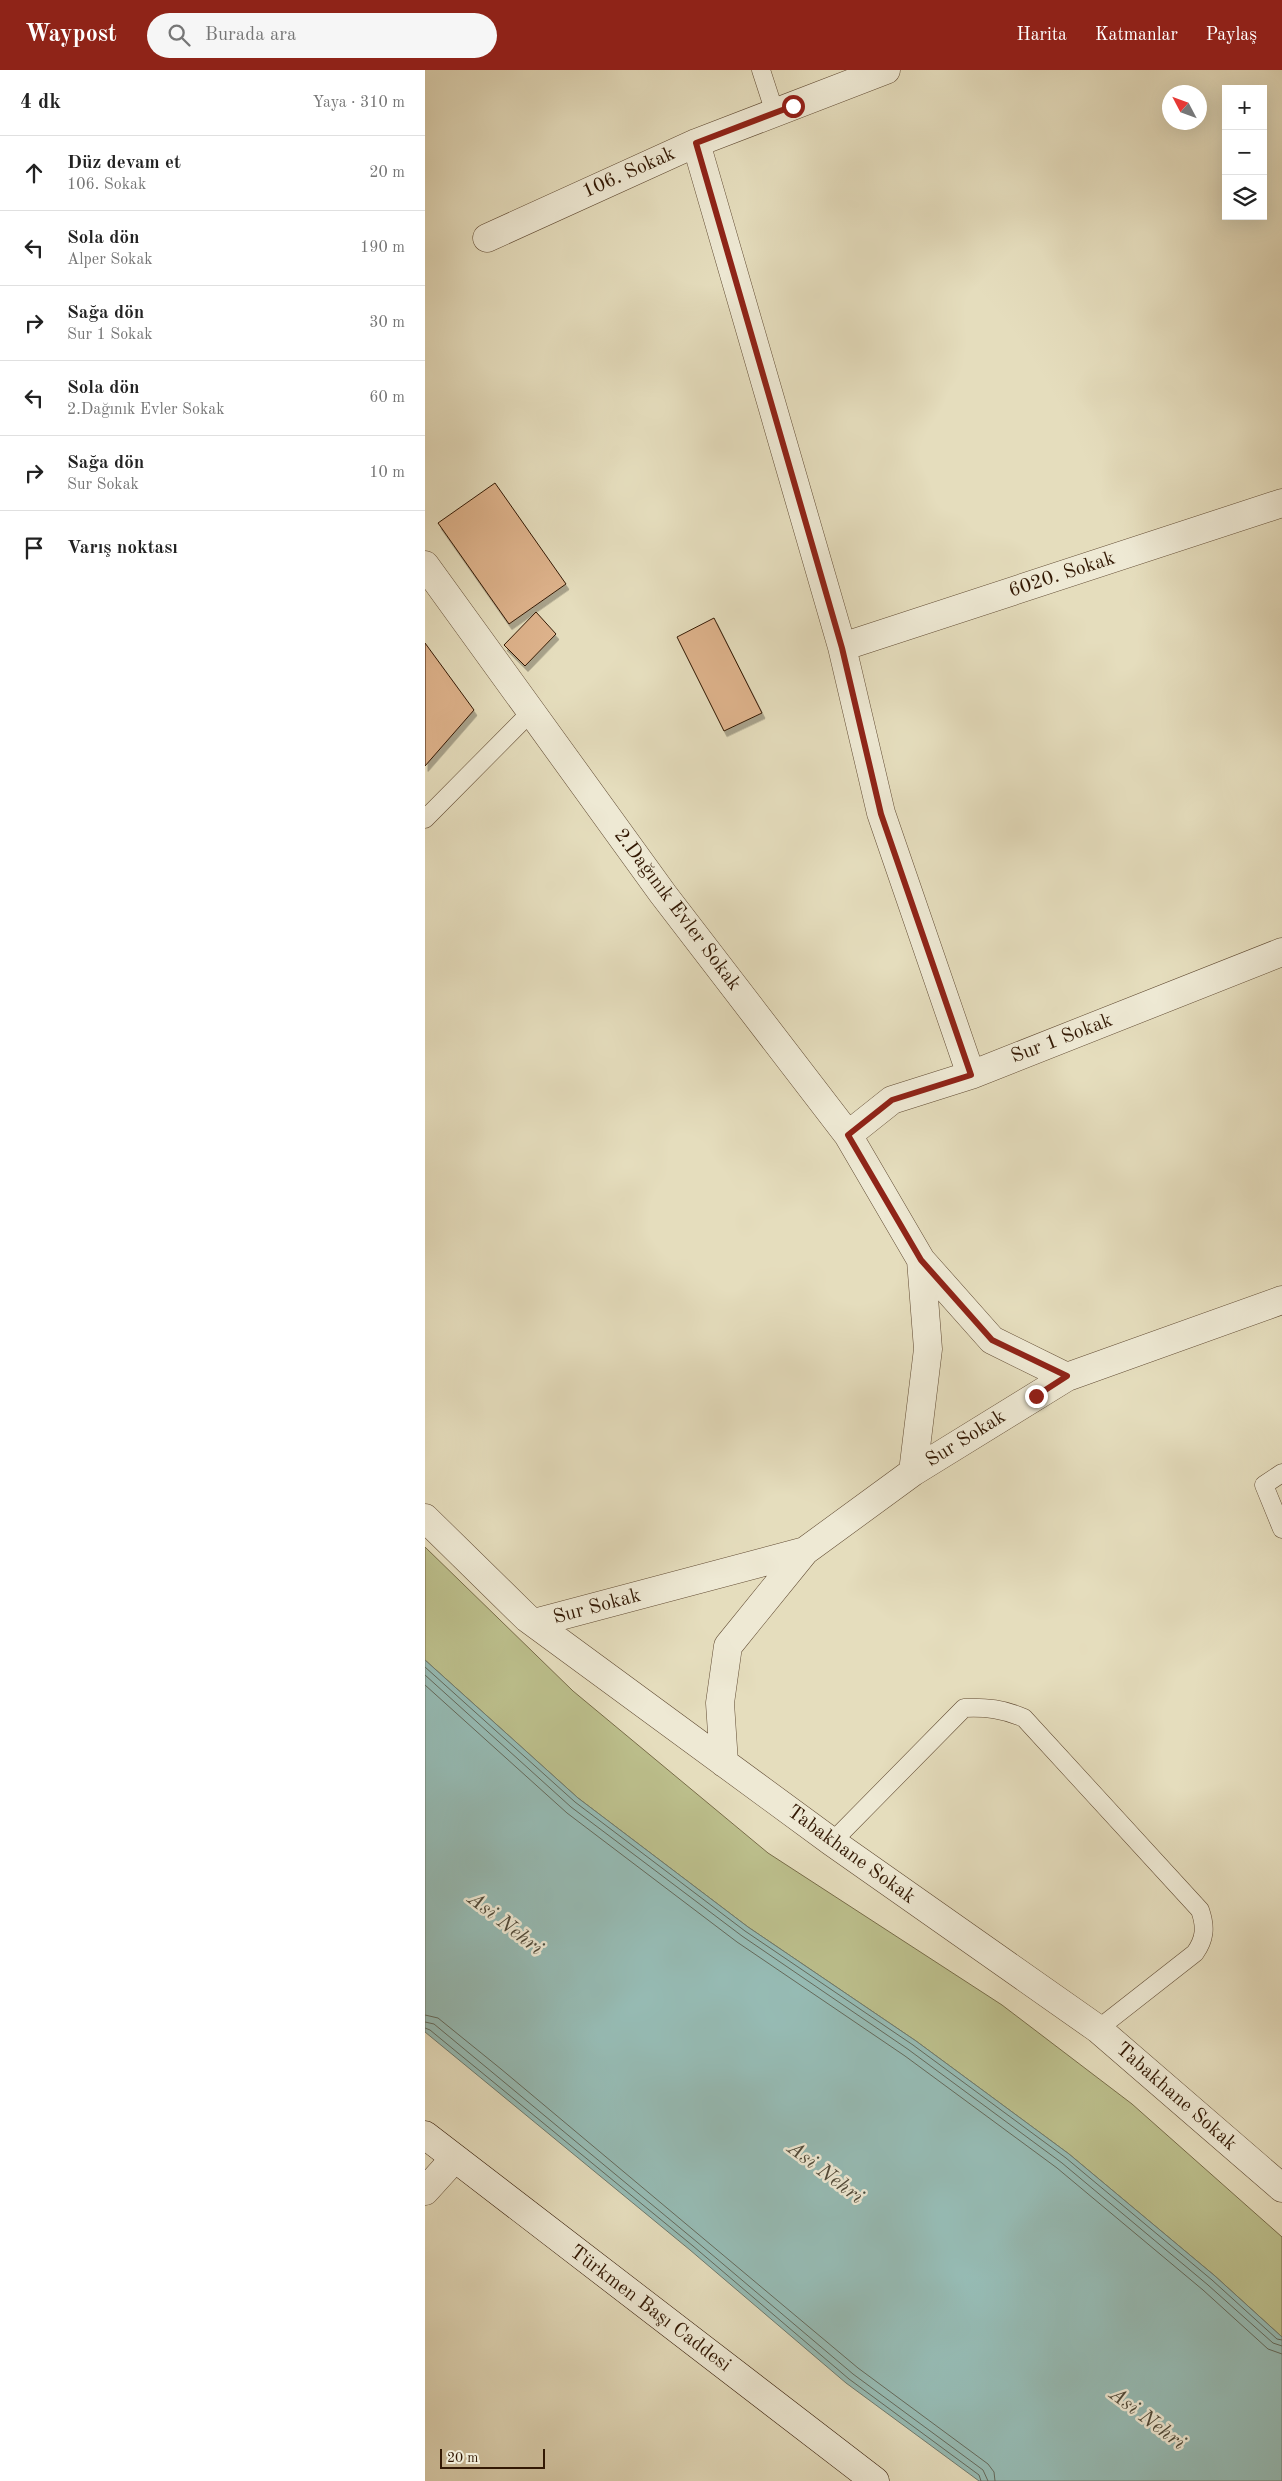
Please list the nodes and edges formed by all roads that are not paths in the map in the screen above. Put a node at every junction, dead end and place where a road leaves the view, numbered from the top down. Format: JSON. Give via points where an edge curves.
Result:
{"nodes":[{"id":1,"x":761,"y":70,"type":"edge"},
{"id":2,"x":886,"y":70,"type":"edge"},
{"id":3,"x":775,"y":113,"type":"junction"},
{"id":4,"x":696,"y":143,"type":"junction"},
{"id":5,"x":487,"y":238,"type":"dead end"},
{"id":6,"x":1282,"y":502,"type":"edge"},
{"id":7,"x":425,"y":565,"type":"edge"},
{"id":8,"x":842,"y":648,"type":"junction"},
{"id":9,"x":531,"y":712,"type":"junction"},
{"id":10,"x":425,"y":819,"type":"edge"},
{"id":11,"x":1282,"y":952,"type":"edge"},
{"id":12,"x":971,"y":1075,"type":"junction"},
{"id":13,"x":848,"y":1135,"type":"junction"},
{"id":14,"x":921,"y":1260,"type":"junction"},
{"id":15,"x":1282,"y":1300,"type":"edge"},
{"id":16,"x":1067,"y":1376,"type":"junction"},
{"id":17,"x":913,"y":1472,"type":"junction"},
{"id":18,"x":1282,"y":1473,"type":"edge"},
{"id":19,"x":425,"y":1518,"type":"edge"},
{"id":20,"x":1282,"y":1530,"type":"edge"},
{"id":21,"x":805,"y":1552,"type":"junction"},
{"id":22,"x":533,"y":1624,"type":"junction"},
{"id":23,"x":724,"y":1762,"type":"junction"},
{"id":24,"x":832,"y":1842,"type":"junction"},
{"id":25,"x":1098,"y":2029,"type":"junction"},
{"id":26,"x":425,"y":2136,"type":"edge"},
{"id":27,"x":454,"y":2159,"type":"junction"},
{"id":28,"x":1282,"y":2188,"type":"edge"},
{"id":29,"x":425,"y":2191,"type":"edge"},
{"id":30,"x":875,"y":2481,"type":"edge"}],
"edges":[{"from":1,"to":3,"type":"lane"},
{"from":2,"to":3,"type":"street","name":"106. Sokak"},
{"from":3,"to":4,"type":"street","name":"106. Sokak"},
{"from":4,"to":5,"type":"street","name":"106. Sokak"},
{"from":4,"to":8,"type":"street"},
{"from":6,"to":8,"type":"street","name":"6020. Sokak"},
{"from":7,"to":9,"type":"street","name":"2.Dağınık Evler Sokak"},
{"from":8,"to":12,"type":"street","via":[[881,814]]},
{"from":9,"to":10,"type":"lane"},
{"from":9,"to":13,"type":"street","name":"2.Dağınık Evler Sokak","via":[[663,894]]},
{"from":11,"to":12,"type":"street","name":"Sur 1 Sokak"},
{"from":12,"to":13,"type":"street","name":"Sur 1 Sokak","via":[[892,1100]]},
{"from":13,"to":14,"type":"street","name":"2.Dağınık Evler Sokak"},
{"from":14,"to":16,"type":"street","name":"2.Dağınık Evler Sokak","via":[[992,1340]]},
{"from":14,"to":17,"type":"street","name":"2.Dağınık Evler Sokak","via":[[928,1350]]},
{"from":15,"to":16,"type":"street","name":"Sur Sokak"},
{"from":16,"to":17,"type":"street","name":"Sur Sokak"},
{"from":17,"to":21,"type":"street","name":"Sur Sokak"},
{"from":18,"to":20,"type":"lane","via":[[1264,1485]]},
{"from":19,"to":22,"type":"street","name":"Tabakhane Sokak"},
{"from":21,"to":22,"type":"street","name":"Sur Sokak"},
{"from":21,"to":23,"type":"street","name":"Sur Sokak","via":[[728,1646],[720,1703]]},
{"from":22,"to":23,"type":"street","name":"Tabakhane Sokak"},
{"from":23,"to":24,"type":"street","name":"Tabakhane Sokak"},
{"from":24,"to":25,"type":"street","name":"Tabakhane Sokak"},
{"from":24,"to":25,"type":"lane","via":[[964,1708],[992,1708],[1024,1718],[1200,1910],[1204,1921],[1202,1944],[1195,1953]]},
{"from":25,"to":28,"type":"street","name":"Tabakhane Sokak"},
{"from":26,"to":27,"type":"street","name":"Türkmen Başı Caddesi"},
{"from":27,"to":29,"type":"street"},
{"from":27,"to":30,"type":"street","name":"Türkmen Başı Caddesi"}]}
